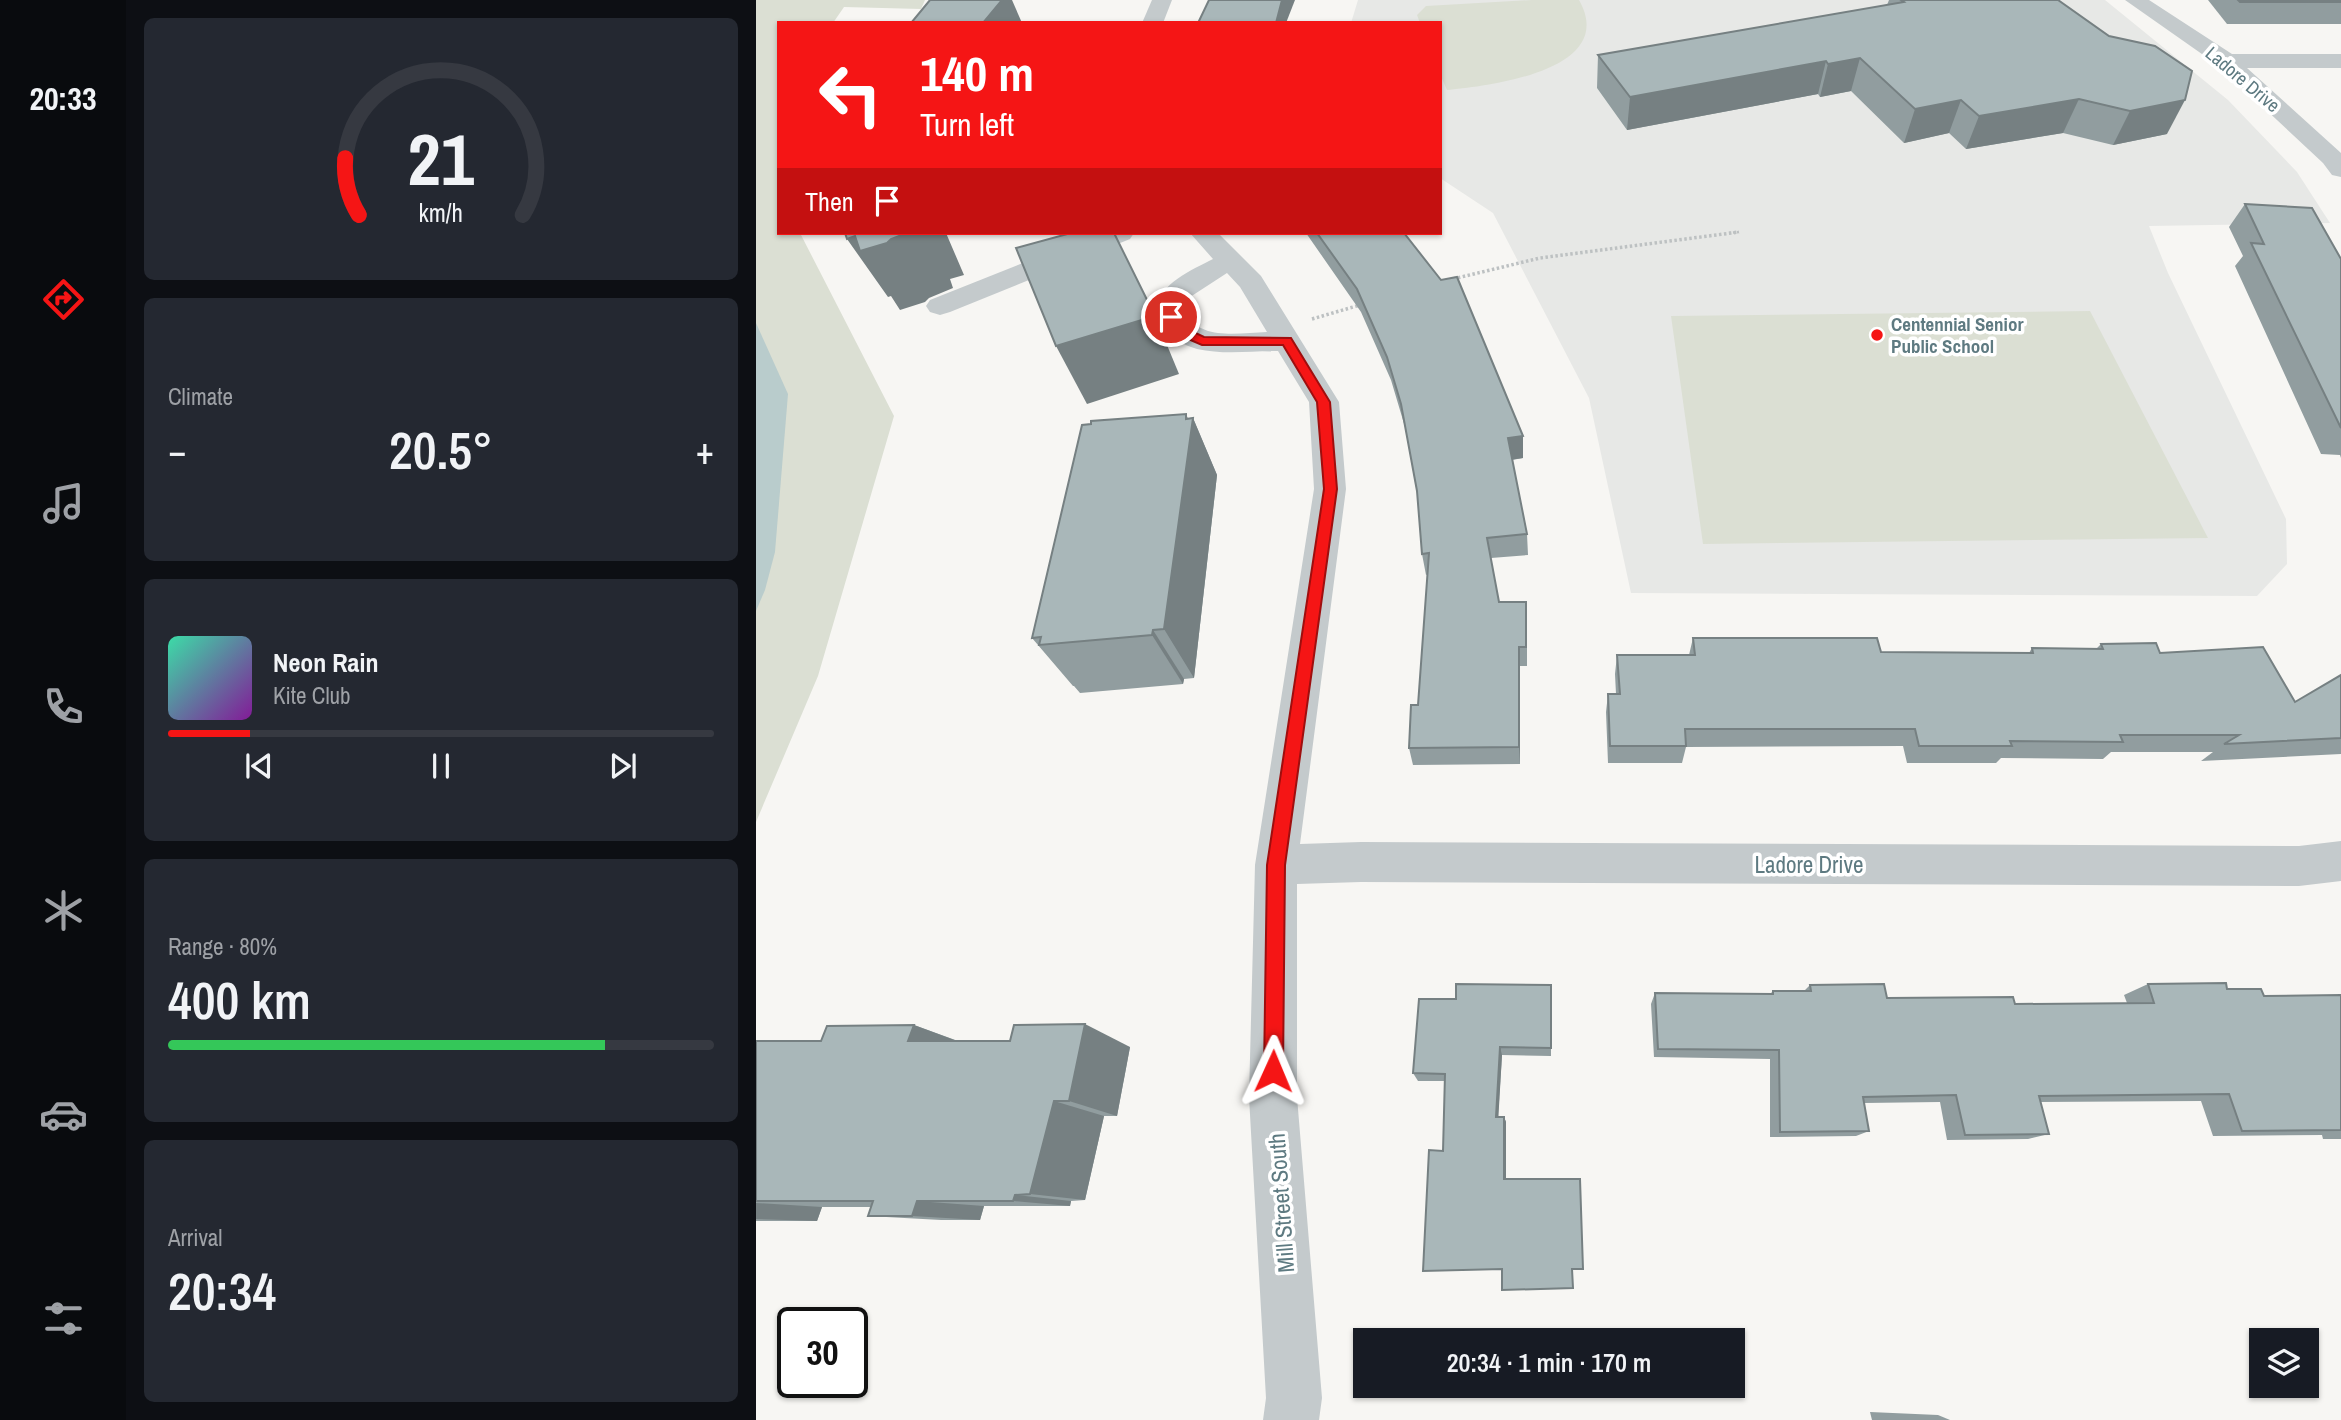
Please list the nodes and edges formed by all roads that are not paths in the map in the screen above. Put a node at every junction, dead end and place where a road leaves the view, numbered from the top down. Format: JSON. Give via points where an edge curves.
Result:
{"nodes":[{"id":1,"x":1162,"y":0,"type":"edge"},
{"id":2,"x":2136,"y":0,"type":"edge"},
{"id":3,"x":1153,"y":21,"type":"edge"},
{"id":4,"x":2227,"y":61,"type":"junction"},
{"id":5,"x":2341,"y":61,"type":"edge"},
{"id":6,"x":2341,"y":170,"type":"edge"},
{"id":7,"x":1117,"y":235,"type":"edge"},
{"id":8,"x":1205,"y":235,"type":"edge"},
{"id":9,"x":1230,"y":261,"type":"junction"},
{"id":10,"x":940,"y":306,"type":"dead end"},
{"id":11,"x":1282,"y":334,"type":"junction"},
{"id":12,"x":2341,"y":861,"type":"edge"},
{"id":13,"x":1276,"y":865,"type":"junction"},
{"id":14,"x":1291,"y":1420,"type":"edge"}],
"edges":[{"from":1,"to":3,"type":"street"},
{"from":2,"to":4,"type":"street","name":"Ladore Drive"},
{"from":4,"to":5,"type":"street"},
{"from":4,"to":6,"type":"street","name":"Ladore Drive"},
{"from":7,"to":10,"type":"street"},
{"from":8,"to":9,"type":"street","name":"Mill Street South"},
{"from":9,"to":11,"type":"street","name":"Mill Street South","via":[[1251,282]]},
{"from":9,"to":11,"type":"street","via":[[1173,296],[1171,317],[1185,333],[1202,341]]},
{"from":11,"to":13,"type":"street","name":"Mill Street South","via":[[1324,402],[1330,489]]},
{"from":12,"to":13,"type":"street","name":"Ladore Drive","via":[[2299,866]]},
{"from":13,"to":14,"type":"street","name":"Mill Street South","via":[[1273,1097],[1294,1398]]}]}
